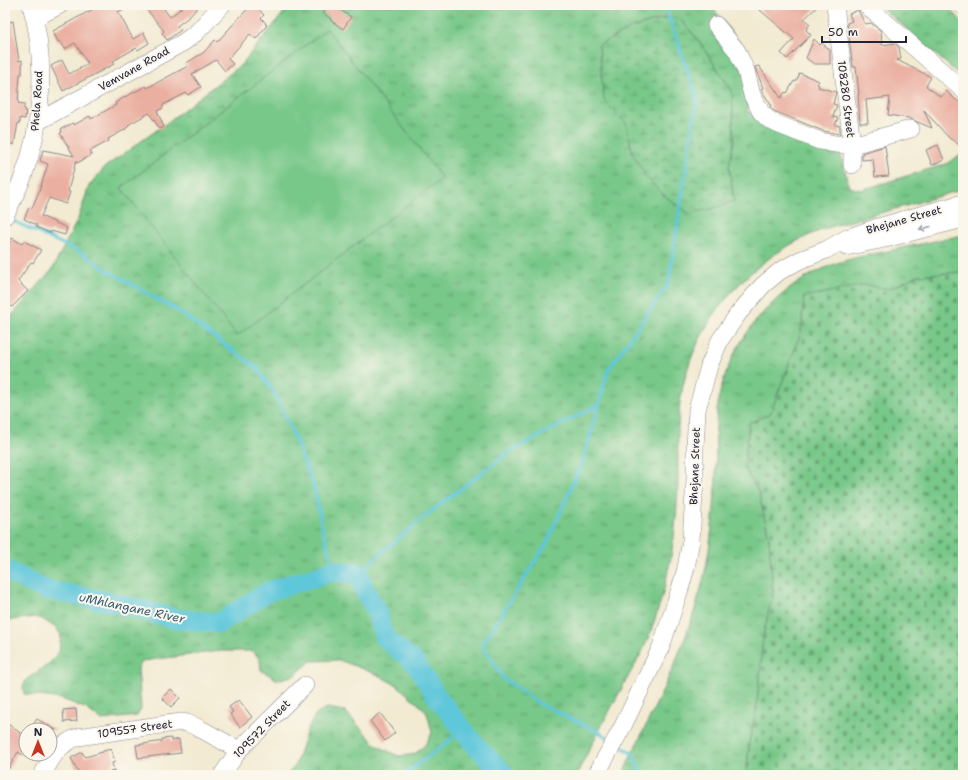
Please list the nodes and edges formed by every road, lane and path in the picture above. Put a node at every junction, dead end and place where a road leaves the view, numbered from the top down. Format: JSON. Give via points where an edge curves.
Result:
{"nodes":[{"id":1,"x":60,"y":5,"type":"edge"},
{"id":2,"x":222,"y":5,"type":"edge"},
{"id":3,"x":835,"y":5,"type":"edge"},
{"id":4,"x":866,"y":5,"type":"edge"},
{"id":5,"x":33,"y":11,"type":"edge"},
{"id":6,"x":716,"y":25,"type":"dead end"},
{"id":7,"x":963,"y":90,"type":"edge"},
{"id":8,"x":38,"y":122,"type":"junction"},
{"id":9,"x":911,"y":128,"type":"dead end"},
{"id":10,"x":852,"y":145,"type":"junction"},
{"id":11,"x":852,"y":165,"type":"dead end"},
{"id":12,"x":963,"y":203,"type":"edge"},
{"id":13,"x":5,"y":216,"type":"edge"},
{"id":14,"x":963,"y":219,"type":"edge"},
{"id":15,"x":826,"y":250,"type":"junction"},
{"id":16,"x":306,"y":685,"type":"dead end"},
{"id":17,"x":239,"y":750,"type":"junction"},
{"id":18,"x":42,"y":775,"type":"edge"},
{"id":19,"x":222,"y":775,"type":"edge"},
{"id":20,"x":596,"y":775,"type":"edge"}],
"edges":[{"from":1,"to":5,"type":"street"},
{"from":2,"to":8,"type":"street","name":"Vemvane Road","via":[[184,42]]},
{"from":3,"to":10,"type":"street","name":"108280 Street"},
{"from":4,"to":7,"type":"street"},
{"from":5,"to":8,"type":"street","name":"Phela Road","via":[[40,64]]},
{"from":6,"to":10,"type":"street","via":[[737,51],[756,105],[768,119],[820,141]]},
{"from":8,"to":13,"type":"street","name":"Phela Road","via":[[23,178]]},
{"from":9,"to":10,"type":"street","name":"108280 Street"},
{"from":10,"to":11,"type":"street","name":"108280 Street"},
{"from":12,"to":15,"type":"street","name":"Bhejane Street","via":[[875,228],[847,238]]},
{"from":14,"to":15,"type":"street","name":"Bhejane Street","one_way":true,"via":[[885,239]]},
{"from":15,"to":20,"type":"street","name":"Bhejane Street","via":[[800,260],[763,285],[720,340],[709,366],[697,410],[693,512],[686,568],[661,647]]},
{"from":16,"to":17,"type":"street","name":"109572 Street"},
{"from":17,"to":18,"type":"street","name":"109557 Street","via":[[191,724],[174,723],[78,737],[55,753]]},
{"from":17,"to":19,"type":"street","name":"109572 Street"}]}
